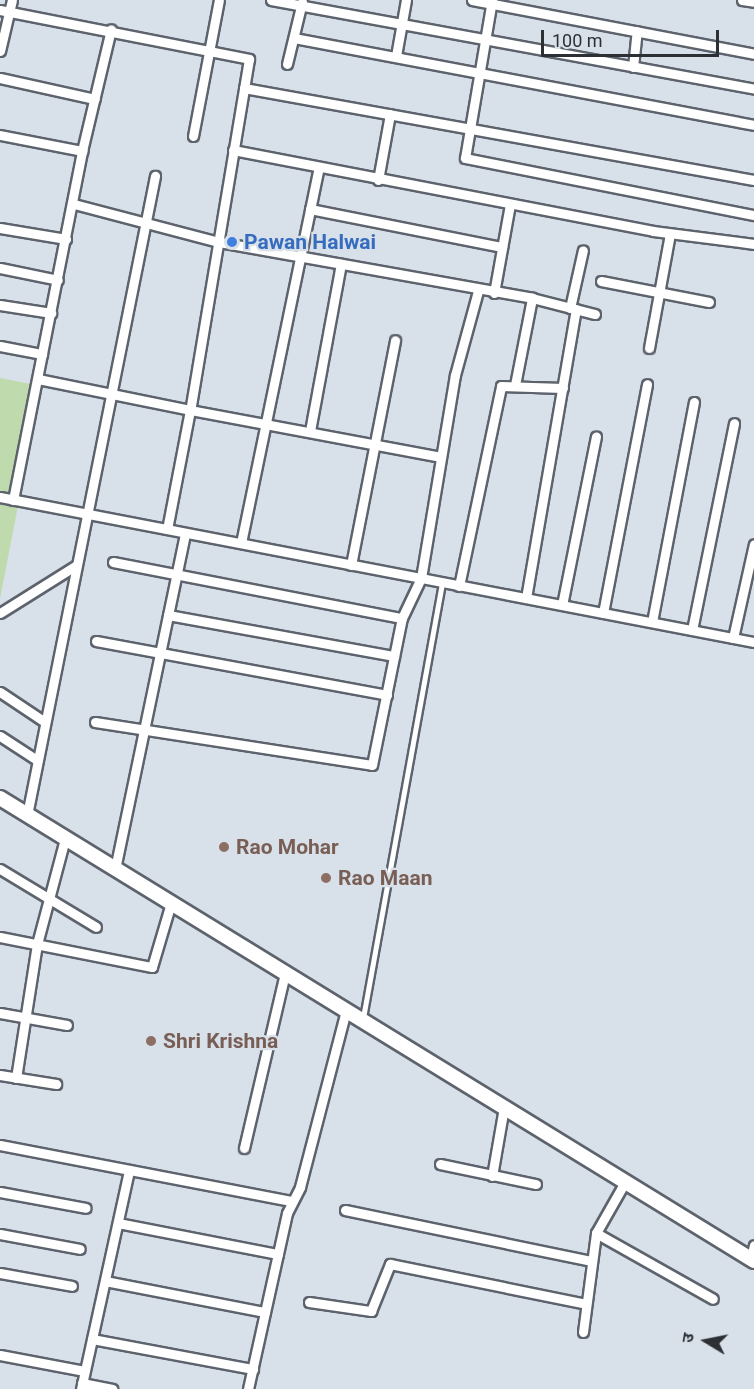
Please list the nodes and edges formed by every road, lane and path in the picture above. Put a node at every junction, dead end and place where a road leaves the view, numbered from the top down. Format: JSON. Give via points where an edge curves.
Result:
{"nodes":[{"id":1,"x":12,"y":0,"type":"edge"},
{"id":2,"x":219,"y":0,"type":"edge"},
{"id":3,"x":271,"y":0,"type":"edge"},
{"id":4,"x":406,"y":0,"type":"edge"},
{"id":5,"x":472,"y":0,"type":"edge"},
{"id":6,"x":742,"y":0,"type":"edge"},
{"id":7,"x":491,"y":2,"type":"edge"},
{"id":8,"x":754,"y":2,"type":"edge"},
{"id":9,"x":302,"y":3,"type":"edge"},
{"id":10,"x":5,"y":11,"type":"edge"},
{"id":11,"x":401,"y":23,"type":"junction"},
{"id":12,"x":111,"y":29,"type":"junction"},
{"id":13,"x":637,"y":31,"type":"junction"},
{"id":14,"x":294,"y":38,"type":"junction"},
{"id":15,"x":485,"y":41,"type":"junction"},
{"id":16,"x":209,"y":49,"type":"junction"},
{"id":17,"x":0,"y":51,"type":"edge"},
{"id":18,"x":754,"y":54,"type":"edge"},
{"id":19,"x":396,"y":56,"type":"junction"},
{"id":20,"x":287,"y":64,"type":"dead end"},
{"id":21,"x":633,"y":67,"type":"junction"},
{"id":22,"x":477,"y":70,"type":"junction"},
{"id":23,"x":0,"y":78,"type":"edge"},
{"id":24,"x":244,"y":88,"type":"junction"},
{"id":25,"x":754,"y":89,"type":"edge"},
{"id":26,"x":95,"y":99,"type":"junction"},
{"id":27,"x":390,"y":114,"type":"junction"},
{"id":28,"x":754,"y":125,"type":"edge"},
{"id":29,"x":467,"y":126,"type":"junction"},
{"id":30,"x":0,"y":135,"type":"edge"},
{"id":31,"x":194,"y":136,"type":"dead end"},
{"id":32,"x":233,"y":150,"type":"junction"},
{"id":33,"x":82,"y":151,"type":"junction"},
{"id":34,"x":319,"y":168,"type":"junction"},
{"id":35,"x":156,"y":177,"type":"dead end"},
{"id":36,"x":378,"y":180,"type":"junction"},
{"id":37,"x":754,"y":180,"type":"edge"},
{"id":38,"x":74,"y":204,"type":"junction"},
{"id":39,"x":510,"y":204,"type":"junction"},
{"id":40,"x":310,"y":209,"type":"junction"},
{"id":41,"x":754,"y":215,"type":"edge"},
{"id":42,"x":146,"y":222,"type":"junction"},
{"id":43,"x":0,"y":228,"type":"edge"},
{"id":44,"x":670,"y":234,"type":"junction"},
{"id":45,"x":66,"y":238,"type":"junction"},
{"id":46,"x":219,"y":242,"type":"junction"},
{"id":47,"x":754,"y":244,"type":"edge"},
{"id":48,"x":502,"y":248,"type":"junction"},
{"id":49,"x":583,"y":250,"type":"dead end"},
{"id":50,"x":299,"y":258,"type":"junction"},
{"id":51,"x":341,"y":264,"type":"junction"},
{"id":52,"x":0,"y":268,"type":"edge"},
{"id":53,"x":58,"y":280,"type":"junction"},
{"id":54,"x":601,"y":281,"type":"dead end"},
{"id":55,"x":478,"y":291,"type":"junction"},
{"id":56,"x":494,"y":293,"type":"junction"},
{"id":57,"x":662,"y":293,"type":"junction"},
{"id":58,"x":532,"y":298,"type":"junction"},
{"id":59,"x":709,"y":303,"type":"dead end"},
{"id":60,"x":0,"y":305,"type":"edge"},
{"id":61,"x":573,"y":308,"type":"junction"},
{"id":62,"x":51,"y":313,"type":"junction"},
{"id":63,"x":595,"y":314,"type":"dead end"},
{"id":64,"x":395,"y":339,"type":"dead end"},
{"id":65,"x":0,"y":346,"type":"edge"},
{"id":66,"x":649,"y":348,"type":"dead end"},
{"id":67,"x":42,"y":354,"type":"junction"},
{"id":68,"x":38,"y":379,"type":"junction"},
{"id":69,"x":647,"y":384,"type":"dead end"},
{"id":70,"x":515,"y":385,"type":"junction"},
{"id":71,"x":563,"y":388,"type":"junction"},
{"id":72,"x":110,"y":392,"type":"junction"},
{"id":73,"x":694,"y":402,"type":"dead end"},
{"id":74,"x":190,"y":410,"type":"junction"},
{"id":75,"x":267,"y":422,"type":"junction"},
{"id":76,"x":734,"y":423,"type":"dead end"},
{"id":77,"x":310,"y":431,"type":"junction"},
{"id":78,"x":596,"y":436,"type":"dead end"},
{"id":79,"x":376,"y":444,"type":"junction"},
{"id":80,"x":441,"y":458,"type":"junction"},
{"id":81,"x":0,"y":497,"type":"edge"},
{"id":82,"x":13,"y":500,"type":"junction"},
{"id":83,"x":85,"y":513,"type":"junction"},
{"id":84,"x":167,"y":529,"type":"junction"},
{"id":85,"x":185,"y":533,"type":"junction"},
{"id":86,"x":241,"y":543,"type":"junction"},
{"id":87,"x":754,"y":544,"type":"edge"},
{"id":88,"x":113,"y":562,"type":"dead end"},
{"id":89,"x":351,"y":565,"type":"junction"},
{"id":90,"x":75,"y":566,"type":"junction"},
{"id":91,"x":177,"y":575,"type":"junction"},
{"id":92,"x":421,"y":578,"type":"junction"},
{"id":93,"x":442,"y":582,"type":"junction"},
{"id":94,"x":459,"y":586,"type":"junction"},
{"id":95,"x":526,"y":598,"type":"junction"},
{"id":96,"x":562,"y":605,"type":"junction"},
{"id":97,"x":0,"y":613,"type":"edge"},
{"id":98,"x":603,"y":613,"type":"junction"},
{"id":99,"x":168,"y":615,"type":"junction"},
{"id":100,"x":402,"y":618,"type":"junction"},
{"id":101,"x":652,"y":622,"type":"junction"},
{"id":102,"x":692,"y":630,"type":"junction"},
{"id":103,"x":733,"y":638,"type":"junction"},
{"id":104,"x":96,"y":640,"type":"dead end"},
{"id":105,"x":754,"y":642,"type":"edge"},
{"id":106,"x":160,"y":653,"type":"junction"},
{"id":107,"x":394,"y":656,"type":"junction"},
{"id":108,"x":0,"y":692,"type":"edge"},
{"id":109,"x":387,"y":695,"type":"junction"},
{"id":110,"x":45,"y":722,"type":"junction"},
{"id":111,"x":95,"y":722,"type":"dead end"},
{"id":112,"x":144,"y":732,"type":"junction"},
{"id":113,"x":0,"y":736,"type":"edge"},
{"id":114,"x":38,"y":760,"type":"junction"},
{"id":115,"x":0,"y":798,"type":"edge"},
{"id":116,"x":27,"y":815,"type":"junction"},
{"id":117,"x":65,"y":839,"type":"junction"},
{"id":118,"x":0,"y":869,"type":"edge"},
{"id":119,"x":115,"y":869,"type":"junction"},
{"id":120,"x":48,"y":899,"type":"junction"},
{"id":121,"x":171,"y":903,"type":"junction"},
{"id":122,"x":96,"y":927,"type":"dead end"},
{"id":123,"x":0,"y":937,"type":"edge"},
{"id":124,"x":37,"y":944,"type":"junction"},
{"id":125,"x":285,"y":973,"type":"junction"},
{"id":126,"x":346,"y":1010,"type":"junction"},
{"id":127,"x":0,"y":1013,"type":"edge"},
{"id":128,"x":26,"y":1018,"type":"junction"},
{"id":129,"x":363,"y":1021,"type":"junction"},
{"id":130,"x":68,"y":1025,"type":"dead end"},
{"id":131,"x":0,"y":1075,"type":"edge"},
{"id":132,"x":16,"y":1078,"type":"junction"},
{"id":133,"x":56,"y":1084,"type":"dead end"},
{"id":134,"x":504,"y":1107,"type":"junction"},
{"id":135,"x":0,"y":1145,"type":"edge"},
{"id":136,"x":244,"y":1148,"type":"dead end"},
{"id":137,"x":440,"y":1164,"type":"dead end"},
{"id":138,"x":129,"y":1170,"type":"junction"},
{"id":139,"x":492,"y":1176,"type":"junction"},
{"id":140,"x":625,"y":1182,"type":"junction"},
{"id":141,"x":536,"y":1184,"type":"dead end"},
{"id":142,"x":0,"y":1192,"type":"edge"},
{"id":143,"x":290,"y":1201,"type":"junction"},
{"id":144,"x":86,"y":1208,"type":"dead end"},
{"id":145,"x":345,"y":1210,"type":"dead end"},
{"id":146,"x":118,"y":1223,"type":"junction"},
{"id":147,"x":596,"y":1233,"type":"junction"},
{"id":148,"x":0,"y":1234,"type":"edge"},
{"id":149,"x":754,"y":1245,"type":"edge"},
{"id":150,"x":80,"y":1249,"type":"dead end"},
{"id":151,"x":278,"y":1254,"type":"junction"},
{"id":152,"x":753,"y":1260,"type":"edge"},
{"id":153,"x":591,"y":1261,"type":"junction"},
{"id":154,"x":0,"y":1273,"type":"edge"},
{"id":155,"x":105,"y":1281,"type":"junction"},
{"id":156,"x":72,"y":1286,"type":"dead end"},
{"id":157,"x":713,"y":1299,"type":"dead end"},
{"id":158,"x":309,"y":1302,"type":"dead end"},
{"id":159,"x":586,"y":1304,"type":"junction"},
{"id":160,"x":265,"y":1312,"type":"junction"},
{"id":161,"x":583,"y":1332,"type":"dead end"},
{"id":162,"x":92,"y":1339,"type":"junction"},
{"id":163,"x":0,"y":1355,"type":"edge"},
{"id":164,"x":253,"y":1368,"type":"junction"},
{"id":165,"x":85,"y":1371,"type":"junction"},
{"id":166,"x":82,"y":1386,"type":"edge"},
{"id":167,"x":112,"y":1389,"type":"edge"},
{"id":168,"x":248,"y":1389,"type":"edge"}],
"edges":[{"from":1,"to":10,"type":"street"},
{"from":2,"to":16,"type":"street"},
{"from":3,"to":9,"type":"street"},
{"from":4,"to":11,"type":"street"},
{"from":5,"to":7,"type":"street"},
{"from":6,"to":8,"type":"street"},
{"from":7,"to":13,"type":"street"},
{"from":7,"to":15,"type":"street"},
{"from":9,"to":11,"type":"street"},
{"from":9,"to":14,"type":"street"},
{"from":10,"to":12,"type":"street"},
{"from":10,"to":17,"type":"street"},
{"from":11,"to":15,"type":"street"},
{"from":11,"to":19,"type":"street"},
{"from":12,"to":16,"type":"street"},
{"from":12,"to":26,"type":"street"},
{"from":13,"to":18,"type":"street"},
{"from":13,"to":21,"type":"street"},
{"from":14,"to":19,"type":"street"},
{"from":14,"to":20,"type":"street"},
{"from":15,"to":21,"type":"street"},
{"from":15,"to":22,"type":"street"},
{"from":16,"to":24,"type":"street","via":[[249,59]]},
{"from":16,"to":31,"type":"street"},
{"from":19,"to":22,"type":"street"},
{"from":21,"to":25,"type":"street"},
{"from":22,"to":28,"type":"street"},
{"from":22,"to":29,"type":"street"},
{"from":23,"to":26,"type":"street"},
{"from":24,"to":27,"type":"street"},
{"from":24,"to":32,"type":"street"},
{"from":26,"to":33,"type":"street"},
{"from":27,"to":29,"type":"street"},
{"from":27,"to":36,"type":"street"},
{"from":29,"to":37,"type":"street"},
{"from":29,"to":41,"type":"street","via":[[466,158]]},
{"from":30,"to":33,"type":"street"},
{"from":32,"to":34,"type":"street"},
{"from":32,"to":46,"type":"street"},
{"from":33,"to":38,"type":"street"},
{"from":34,"to":36,"type":"street"},
{"from":34,"to":40,"type":"street"},
{"from":35,"to":42,"type":"street"},
{"from":36,"to":39,"type":"street"},
{"from":38,"to":42,"type":"street"},
{"from":38,"to":45,"type":"street"},
{"from":39,"to":44,"type":"street"},
{"from":39,"to":48,"type":"street"},
{"from":40,"to":48,"type":"street"},
{"from":40,"to":50,"type":"street"},
{"from":42,"to":46,"type":"street"},
{"from":42,"to":72,"type":"street"},
{"from":43,"to":45,"type":"street"},
{"from":44,"to":47,"type":"street"},
{"from":44,"to":57,"type":"street"},
{"from":45,"to":53,"type":"street"},
{"from":46,"to":50,"type":"street"},
{"from":46,"to":74,"type":"street"},
{"from":48,"to":56,"type":"street"},
{"from":49,"to":61,"type":"street"},
{"from":50,"to":51,"type":"street"},
{"from":50,"to":75,"type":"street"},
{"from":51,"to":55,"type":"street"},
{"from":51,"to":77,"type":"street"},
{"from":52,"to":53,"type":"street"},
{"from":53,"to":62,"type":"street"},
{"from":54,"to":57,"type":"street"},
{"from":55,"to":56,"type":"street"},
{"from":55,"to":80,"type":"street","via":[[455,375]]},
{"from":56,"to":58,"type":"street"},
{"from":57,"to":59,"type":"street"},
{"from":57,"to":66,"type":"street"},
{"from":58,"to":61,"type":"street"},
{"from":58,"to":70,"type":"street"},
{"from":60,"to":62,"type":"street"},
{"from":61,"to":63,"type":"street"},
{"from":61,"to":71,"type":"street"},
{"from":62,"to":67,"type":"street"},
{"from":64,"to":79,"type":"street"},
{"from":65,"to":67,"type":"street"},
{"from":67,"to":68,"type":"street"},
{"from":68,"to":72,"type":"street"},
{"from":68,"to":82,"type":"street"},
{"from":69,"to":98,"type":"street"},
{"from":70,"to":71,"type":"street"},
{"from":70,"to":94,"type":"street","via":[[505,384],[500,390]]},
{"from":71,"to":95,"type":"street"},
{"from":72,"to":74,"type":"street"},
{"from":72,"to":83,"type":"street"},
{"from":73,"to":101,"type":"street"},
{"from":74,"to":75,"type":"street"},
{"from":74,"to":84,"type":"street"},
{"from":75,"to":77,"type":"street"},
{"from":75,"to":86,"type":"street"},
{"from":76,"to":102,"type":"street"},
{"from":77,"to":79,"type":"street"},
{"from":78,"to":96,"type":"street"},
{"from":79,"to":80,"type":"street"},
{"from":79,"to":89,"type":"street"},
{"from":80,"to":92,"type":"street"},
{"from":81,"to":82,"type":"street"},
{"from":82,"to":83,"type":"street"},
{"from":83,"to":84,"type":"street"},
{"from":83,"to":90,"type":"street"},
{"from":84,"to":85,"type":"street"},
{"from":85,"to":86,"type":"street"},
{"from":85,"to":91,"type":"street"},
{"from":86,"to":89,"type":"street"},
{"from":87,"to":103,"type":"street"},
{"from":88,"to":91,"type":"street"},
{"from":89,"to":92,"type":"street"},
{"from":90,"to":97,"type":"street"},
{"from":90,"to":110,"type":"street"},
{"from":91,"to":99,"type":"street"},
{"from":91,"to":100,"type":"street"},
{"from":92,"to":93,"type":"street"},
{"from":92,"to":100,"type":"street"},
{"from":93,"to":94,"type":"street"},
{"from":93,"to":129,"type":"lane"},
{"from":94,"to":95,"type":"street"},
{"from":95,"to":96,"type":"street"},
{"from":96,"to":98,"type":"street"},
{"from":98,"to":101,"type":"street"},
{"from":99,"to":106,"type":"street"},
{"from":99,"to":107,"type":"street"},
{"from":100,"to":107,"type":"street"},
{"from":101,"to":102,"type":"street"},
{"from":102,"to":103,"type":"street"},
{"from":103,"to":105,"type":"street"},
{"from":104,"to":106,"type":"street"},
{"from":106,"to":109,"type":"street"},
{"from":106,"to":112,"type":"street"},
{"from":107,"to":109,"type":"street"},
{"from":108,"to":110,"type":"street"},
{"from":109,"to":112,"type":"street","via":[[372,765]]},
{"from":110,"to":114,"type":"street"},
{"from":111,"to":112,"type":"street"},
{"from":112,"to":119,"type":"street"},
{"from":113,"to":114,"type":"street"},
{"from":114,"to":116,"type":"street"},
{"from":115,"to":116,"type":"street"},
{"from":116,"to":117,"type":"street"},
{"from":117,"to":119,"type":"street"},
{"from":117,"to":120,"type":"street"},
{"from":118,"to":120,"type":"street"},
{"from":119,"to":121,"type":"street"},
{"from":120,"to":122,"type":"street"},
{"from":120,"to":124,"type":"street"},
{"from":121,"to":124,"type":"street","via":[[152,967]]},
{"from":121,"to":125,"type":"street"},
{"from":123,"to":124,"type":"street"},
{"from":124,"to":128,"type":"street"},
{"from":125,"to":126,"type":"street"},
{"from":125,"to":136,"type":"street"},
{"from":126,"to":129,"type":"street"},
{"from":126,"to":143,"type":"street","via":[[300,1187]]},
{"from":127,"to":128,"type":"street"},
{"from":128,"to":130,"type":"street"},
{"from":128,"to":132,"type":"street"},
{"from":129,"to":134,"type":"street"},
{"from":131,"to":132,"type":"street"},
{"from":132,"to":133,"type":"street"},
{"from":134,"to":139,"type":"street"},
{"from":134,"to":140,"type":"street"},
{"from":135,"to":138,"type":"street"},
{"from":137,"to":139,"type":"street"},
{"from":138,"to":143,"type":"street"},
{"from":138,"to":146,"type":"street"},
{"from":139,"to":141,"type":"street"},
{"from":140,"to":147,"type":"street"},
{"from":140,"to":152,"type":"street"},
{"from":142,"to":144,"type":"street"},
{"from":143,"to":151,"type":"street"},
{"from":145,"to":153,"type":"street"},
{"from":146,"to":151,"type":"street"},
{"from":146,"to":155,"type":"street"},
{"from":147,"to":153,"type":"street"},
{"from":147,"to":157,"type":"street"},
{"from":148,"to":150,"type":"street"},
{"from":149,"to":152,"type":"street"},
{"from":151,"to":160,"type":"street"},
{"from":153,"to":159,"type":"street"},
{"from":154,"to":156,"type":"street"},
{"from":155,"to":160,"type":"street"},
{"from":155,"to":162,"type":"street"},
{"from":158,"to":159,"type":"street","via":[[371,1311],[377,1304],[387,1265],[395,1264]]},
{"from":159,"to":161,"type":"street"},
{"from":160,"to":164,"type":"street"},
{"from":162,"to":164,"type":"street"},
{"from":162,"to":165,"type":"street"},
{"from":163,"to":165,"type":"street"},
{"from":164,"to":168,"type":"street"},
{"from":165,"to":166,"type":"street"},
{"from":166,"to":167,"type":"street"}]}
